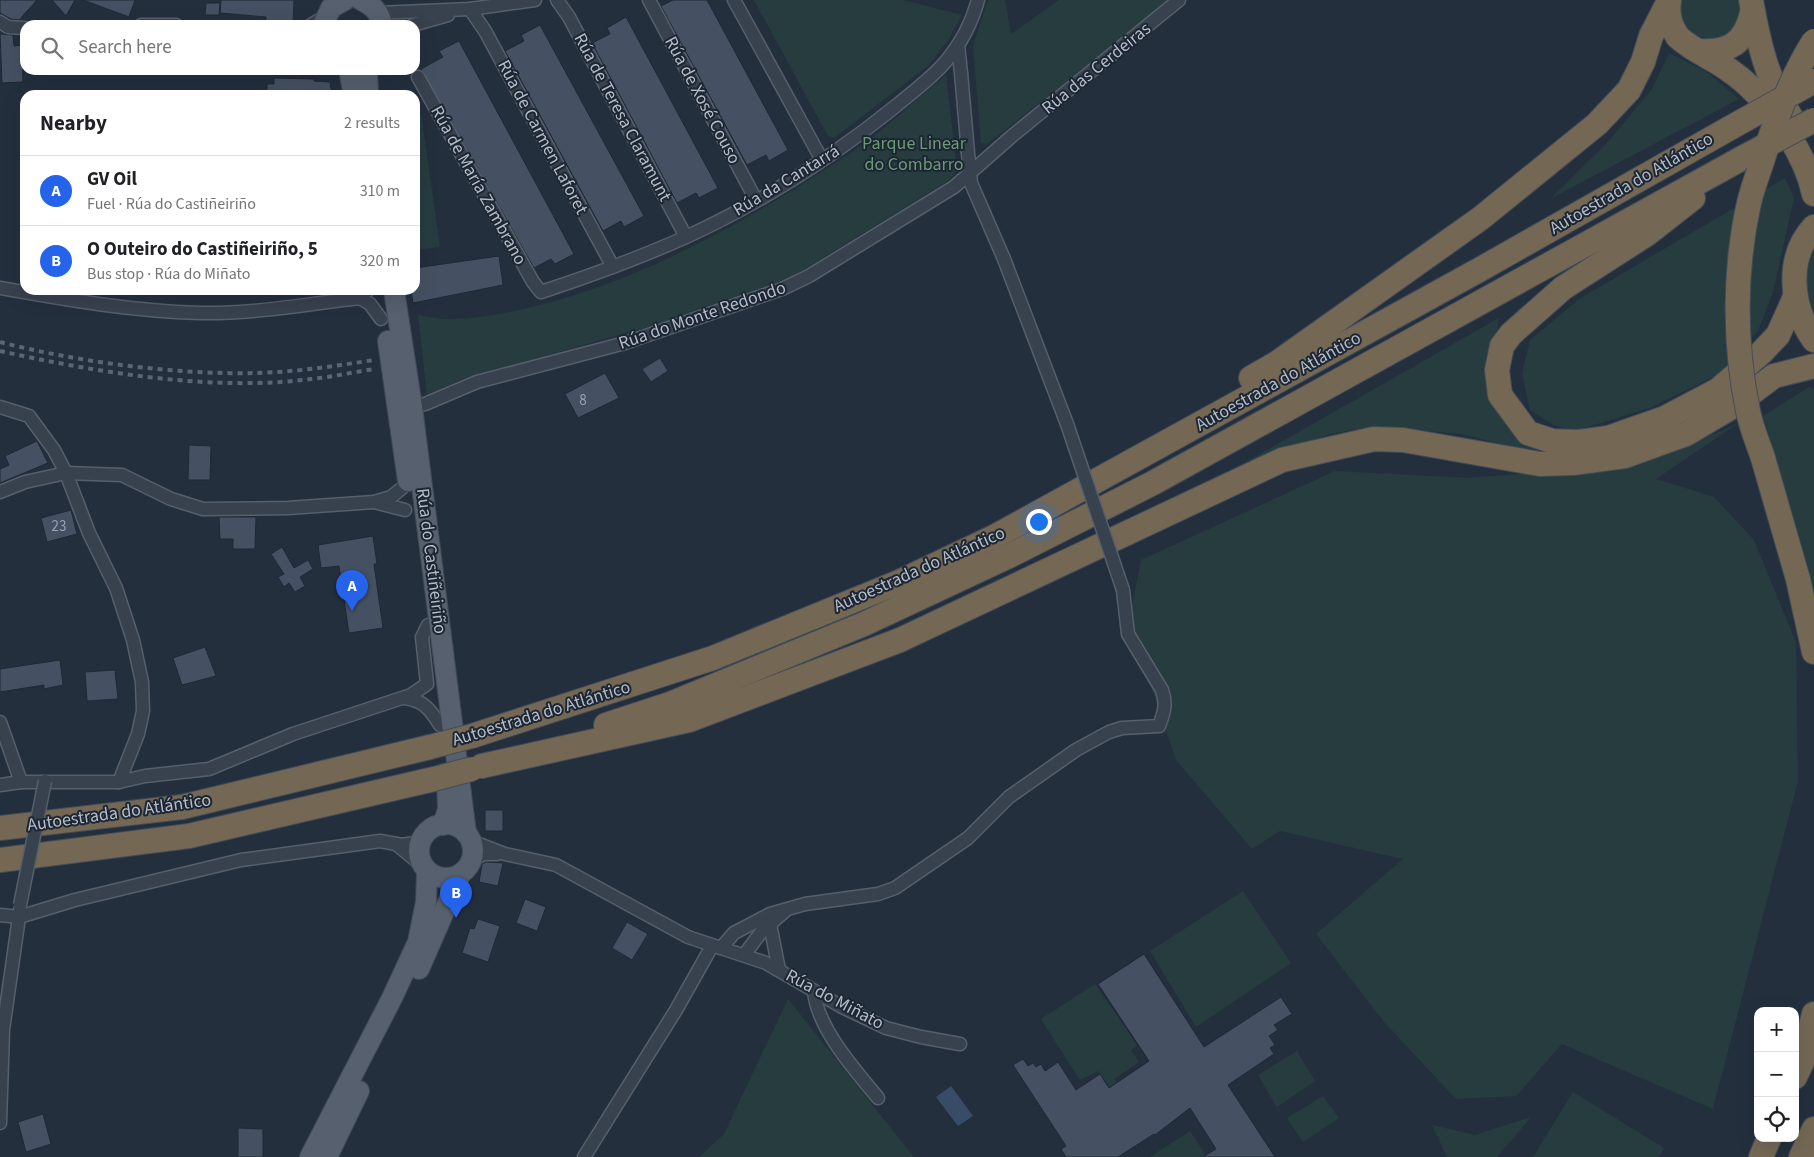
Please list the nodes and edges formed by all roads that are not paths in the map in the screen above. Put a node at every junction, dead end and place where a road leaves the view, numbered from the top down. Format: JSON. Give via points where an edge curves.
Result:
{"nodes":[{"id":1,"x":361,"y":0,"type":"edge"},
{"id":2,"x":535,"y":0,"type":"edge"},
{"id":3,"x":557,"y":0,"type":"edge"},
{"id":4,"x":649,"y":0,"type":"edge"},
{"id":5,"x":734,"y":0,"type":"edge"},
{"id":6,"x":1179,"y":0,"type":"edge"},
{"id":7,"x":1663,"y":0,"type":"edge"},
{"id":8,"x":974,"y":1,"type":"edge"},
{"id":9,"x":1752,"y":7,"type":"edge"},
{"id":10,"x":470,"y":9,"type":"junction"},
{"id":11,"x":380,"y":19,"type":"edge"},
{"id":12,"x":0,"y":22,"type":"edge"},
{"id":13,"x":420,"y":23,"type":"edge"},
{"id":14,"x":20,"y":28,"type":"edge"},
{"id":15,"x":1814,"y":42,"type":"edge"},
{"id":16,"x":958,"y":45,"type":"junction"},
{"id":17,"x":1700,"y":51,"type":"junction"},
{"id":18,"x":350,"y":75,"type":"edge"},
{"id":19,"x":367,"y":75,"type":"edge"},
{"id":20,"x":418,"y":77,"type":"dead end"},
{"id":21,"x":1814,"y":81,"type":"edge"},
{"id":22,"x":353,"y":90,"type":"edge"},
{"id":23,"x":368,"y":90,"type":"edge"},
{"id":24,"x":1814,"y":120,"type":"edge"},
{"id":25,"x":1012,"y":136,"type":"joint"},
{"id":26,"x":1814,"y":152,"type":"edge"},
{"id":27,"x":1746,"y":156,"type":"junction"},
{"id":28,"x":822,"y":160,"type":"junction"},
{"id":29,"x":969,"y":175,"type":"junction"},
{"id":30,"x":1814,"y":194,"type":"edge"},
{"id":31,"x":756,"y":200,"type":"junction"},
{"id":32,"x":1813,"y":224,"type":"edge"},
{"id":33,"x":686,"y":237,"type":"junction"},
{"id":34,"x":613,"y":267,"type":"junction"},
{"id":35,"x":0,"y":288,"type":"edge"},
{"id":36,"x":20,"y":292,"type":"edge"},
{"id":37,"x":541,"y":292,"type":"joint"},
{"id":38,"x":39,"y":295,"type":"edge"},
{"id":39,"x":358,"y":295,"type":"edge"},
{"id":40,"x":365,"y":295,"type":"edge"},
{"id":41,"x":382,"y":295,"type":"edge"},
{"id":42,"x":395,"y":295,"type":"edge"},
{"id":43,"x":1795,"y":296,"type":"junction"},
{"id":44,"x":380,"y":318,"type":"dead end"},
{"id":45,"x":1814,"y":340,"type":"edge"},
{"id":46,"x":1814,"y":366,"type":"edge"},
{"id":47,"x":0,"y":407,"type":"edge"},
{"id":48,"x":412,"y":407,"type":"junction"},
{"id":49,"x":66,"y":473,"type":"junction"},
{"id":50,"x":402,"y":488,"type":"dead end"},
{"id":51,"x":0,"y":492,"type":"edge"},
{"id":52,"x":374,"y":502,"type":"junction"},
{"id":53,"x":405,"y":510,"type":"dead end"},
{"id":54,"x":797,"y":624,"type":"junction"},
{"id":55,"x":428,"y":625,"type":"junction"},
{"id":56,"x":1814,"y":652,"type":"edge"},
{"id":57,"x":427,"y":684,"type":"junction"},
{"id":58,"x":404,"y":698,"type":"junction"},
{"id":59,"x":437,"y":719,"type":"junction"},
{"id":60,"x":0,"y":722,"type":"edge"},
{"id":61,"x":477,"y":768,"type":"junction"},
{"id":62,"x":45,"y":780,"type":"junction"},
{"id":63,"x":21,"y":782,"type":"junction"},
{"id":64,"x":119,"y":782,"type":"junction"},
{"id":65,"x":0,"y":785,"type":"edge"},
{"id":66,"x":443,"y":824,"type":"junction"},
{"id":67,"x":0,"y":828,"type":"edge"},
{"id":68,"x":421,"y":842,"type":"junction"},
{"id":69,"x":396,"y":844,"type":"junction"},
{"id":70,"x":467,"y":852,"type":"junction"},
{"id":71,"x":0,"y":860,"type":"edge"},
{"id":72,"x":426,"y":869,"type":"junction"},
{"id":73,"x":787,"y":909,"type":"junction"},
{"id":74,"x":20,"y":911,"type":"junction"},
{"id":75,"x":0,"y":915,"type":"edge"},
{"id":76,"x":770,"y":924,"type":"junction"},
{"id":77,"x":716,"y":947,"type":"junction"},
{"id":78,"x":744,"y":955,"type":"junction"},
{"id":79,"x":779,"y":970,"type":"junction"},
{"id":80,"x":814,"y":991,"type":"junction"},
{"id":81,"x":1814,"y":1014,"type":"edge"},
{"id":82,"x":960,"y":1044,"type":"dead end"},
{"id":83,"x":1799,"y":1068,"type":"edge"},
{"id":84,"x":878,"y":1098,"type":"dead end"},
{"id":85,"x":0,"y":1123,"type":"edge"},
{"id":86,"x":1814,"y":1129,"type":"edge"},
{"id":87,"x":1767,"y":1142,"type":"edge"},
{"id":88,"x":315,"y":1156,"type":"edge"},
{"id":89,"x":584,"y":1157,"type":"edge"},
{"id":90,"x":1761,"y":1157,"type":"edge"},
{"id":91,"x":1801,"y":1157,"type":"edge"}],
"edges":[{"from":1,"to":11,"type":"main road","via":[[371,5]]},
{"from":2,"to":10,"type":"street"},
{"from":3,"to":33,"type":"street","name":"Rúa de Teresa Claramunt"},
{"from":4,"to":31,"type":"street","name":"Rúa de Xosé Couso"},
{"from":5,"to":28,"type":"street"},
{"from":6,"to":25,"type":"street","name":"Rúa das Cerdeiras"},
{"from":7,"to":17,"type":"highway","via":[[1678,37]]},
{"from":7,"to":54,"type":"highway","via":[[1643,62],[1629,90],[1596,124],[1481,218],[1277,363],[1157,435],[1026,508]]},
{"from":8,"to":16,"type":"street","name":"Rúa da Cantarrá"},
{"from":9,"to":17,"type":"highway","via":[[1749,28],[1740,40],[1714,52]]},
{"from":9,"to":26,"type":"highway","via":[[1766,66],[1784,108]]},
{"from":10,"to":11,"type":"street"},
{"from":10,"to":13,"type":"street"},
{"from":10,"to":34,"type":"street","name":"Rúa de Carmen Laforet"},
{"from":12,"to":14,"type":"street","via":[[8,27]]},
{"from":15,"to":56,"type":"highway","bridge":true,"via":[[1798,67],[1773,128],[1749,203],[1738,298],[1738,339],[1749,413],[1798,579]]},
{"from":16,"to":28,"type":"street","name":"Rúa da Cantarrá","via":[[940,68],[912,92]]},
{"from":16,"to":29,"type":"street","bridge":true},
{"from":17,"to":30,"type":"highway","via":[[1744,81],[1762,99],[1804,166]]},
{"from":18,"to":22,"type":"main road"},
{"from":19,"to":23,"type":"main road"},
{"from":20,"to":37,"type":"street","name":"Rúa de María Zambrano"},
{"from":21,"to":54,"type":"highway","name":"Autoestrada do Atlántico","bridge":true,"via":[[996,536],[899,582]]},
{"from":24,"to":27,"type":"highway","name":"Autoestrada do Atlántico","bridge":true},
{"from":25,"to":29,"type":"street","name":"Rúa do Monte Redondo"},
{"from":27,"to":43,"type":"highway","via":[[1647,234],[1563,288],[1510,334],[1502,346],[1497,370],[1500,395],[1528,433],[1552,441],[1608,438],[1665,418],[1718,390],[1778,335]]},
{"from":27,"to":61,"type":"highway","name":"Autoestrada do Atlántico","via":[[1153,483],[1009,556],[864,624],[670,704]]},
{"from":28,"to":31,"type":"street","name":"Rúa da Cantarrá"},
{"from":29,"to":48,"type":"street","name":"Rúa do Monte Redondo","via":[[796,283],[624,342],[463,386]]},
{"from":29,"to":73,"type":"street","bridge":true,"via":[[1067,424],[1123,590],[1128,634],[1162,690],[1165,707],[1159,726],[1109,732],[1068,755],[1009,797],[968,838],[895,888],[878,894]]},
{"from":31,"to":33,"type":"street","name":"Rúa da Cantarrá"},
{"from":32,"to":43,"type":"highway","via":[[1798,258]]},
{"from":33,"to":34,"type":"street","name":"Rúa da Cantarrá"},
{"from":34,"to":37,"type":"street","name":"Rúa da Cantarrá"},
{"from":35,"to":36,"type":"street"},
{"from":38,"to":39,"type":"street","via":[[95,305],[201,313],[271,309]]},
{"from":40,"to":44,"type":"street"},
{"from":41,"to":55,"type":"main road","name":"Rúa do Castiñeiriño"},
{"from":42,"to":48,"type":"main road","name":"Rúa do Castiñeiriño"},
{"from":43,"to":45,"type":"highway","via":[[1804,325]]},
{"from":46,"to":61,"type":"highway","via":[[1774,376],[1735,405],[1686,434],[1625,456],[1540,464],[1404,440],[1374,439],[1282,460],[873,650],[690,720]]},
{"from":47,"to":49,"type":"street","via":[[29,416]]},
{"from":48,"to":70,"type":"main road","name":"Rúa do Castiñeiriño"},
{"from":49,"to":51,"type":"street","via":[[25,482]]},
{"from":49,"to":52,"type":"street","via":[[122,475],[171,499],[204,508],[288,508]]},
{"from":49,"to":64,"type":"street","via":[[89,533],[116,588],[133,640],[142,682],[143,711],[138,734]]},
{"from":50,"to":52,"type":"street","via":[[391,497]]},
{"from":52,"to":53,"type":"street"},
{"from":54,"to":67,"type":"highway","name":"Autoestrada do Atlántico","bridge":true,"via":[[713,658],[430,747],[182,807]]},
{"from":55,"to":57,"type":"street","via":[[422,637]]},
{"from":55,"to":59,"type":"main road","name":"Rúa do Castiñeiriño"},
{"from":57,"to":58,"type":"street"},
{"from":57,"to":59,"type":"street"},
{"from":58,"to":59,"type":"street","via":[[425,704]]},
{"from":58,"to":64,"type":"street","via":[[293,734],[209,768]]},
{"from":59,"to":66,"type":"main road","name":"Rúa do Castiñeiriño","via":[[449,802]]},
{"from":60,"to":63,"type":"street"},
{"from":61,"to":71,"type":"highway","name":"Autoestrada do Atlántico","bridge":true,"via":[[189,836]]},
{"from":62,"to":63,"type":"street"},
{"from":62,"to":64,"type":"street"},
{"from":62,"to":74,"type":"street","bridge":true},
{"from":63,"to":65,"type":"street"},
{"from":66,"to":68,"type":"main road","via":[[429,830]]},
{"from":66,"to":70,"type":"main road","via":[[451,825]]},
{"from":68,"to":69,"type":"street"},
{"from":68,"to":72,"type":"main road","via":[[419,851]]},
{"from":69,"to":72,"type":"street"},
{"from":69,"to":74,"type":"street","via":[[380,841],[331,846],[241,860]]},
{"from":70,"to":72,"type":"main road","via":[[446,878]]},
{"from":70,"to":77,"type":"street","name":"Rúa do Miñato","via":[[505,854],[556,865],[688,937]]},
{"from":70,"to":88,"type":"main road","via":[[432,943]]},
{"from":72,"to":88,"type":"main road","via":[[426,902],[418,942]]},
{"from":73,"to":76,"type":"street"},
{"from":73,"to":77,"type":"street","via":[[744,926]]},
{"from":74,"to":75,"type":"street"},
{"from":74,"to":85,"type":"street","via":[[3,1030]]},
{"from":76,"to":78,"type":"street"},
{"from":76,"to":79,"type":"street"},
{"from":77,"to":78,"type":"street","name":"Rúa do Miñato"},
{"from":77,"to":89,"type":"street"},
{"from":78,"to":79,"type":"street","name":"Rúa do Miñato"},
{"from":79,"to":80,"type":"street","name":"Rúa do Miñato"},
{"from":80,"to":82,"type":"street","name":"Rúa do Miñato","via":[[886,1028]]},
{"from":80,"to":84,"type":"street","via":[[820,1014],[839,1047]]},
{"from":81,"to":83,"type":"highway"},
{"from":86,"to":91,"type":"highway"},
{"from":87,"to":90,"type":"highway"}]}
